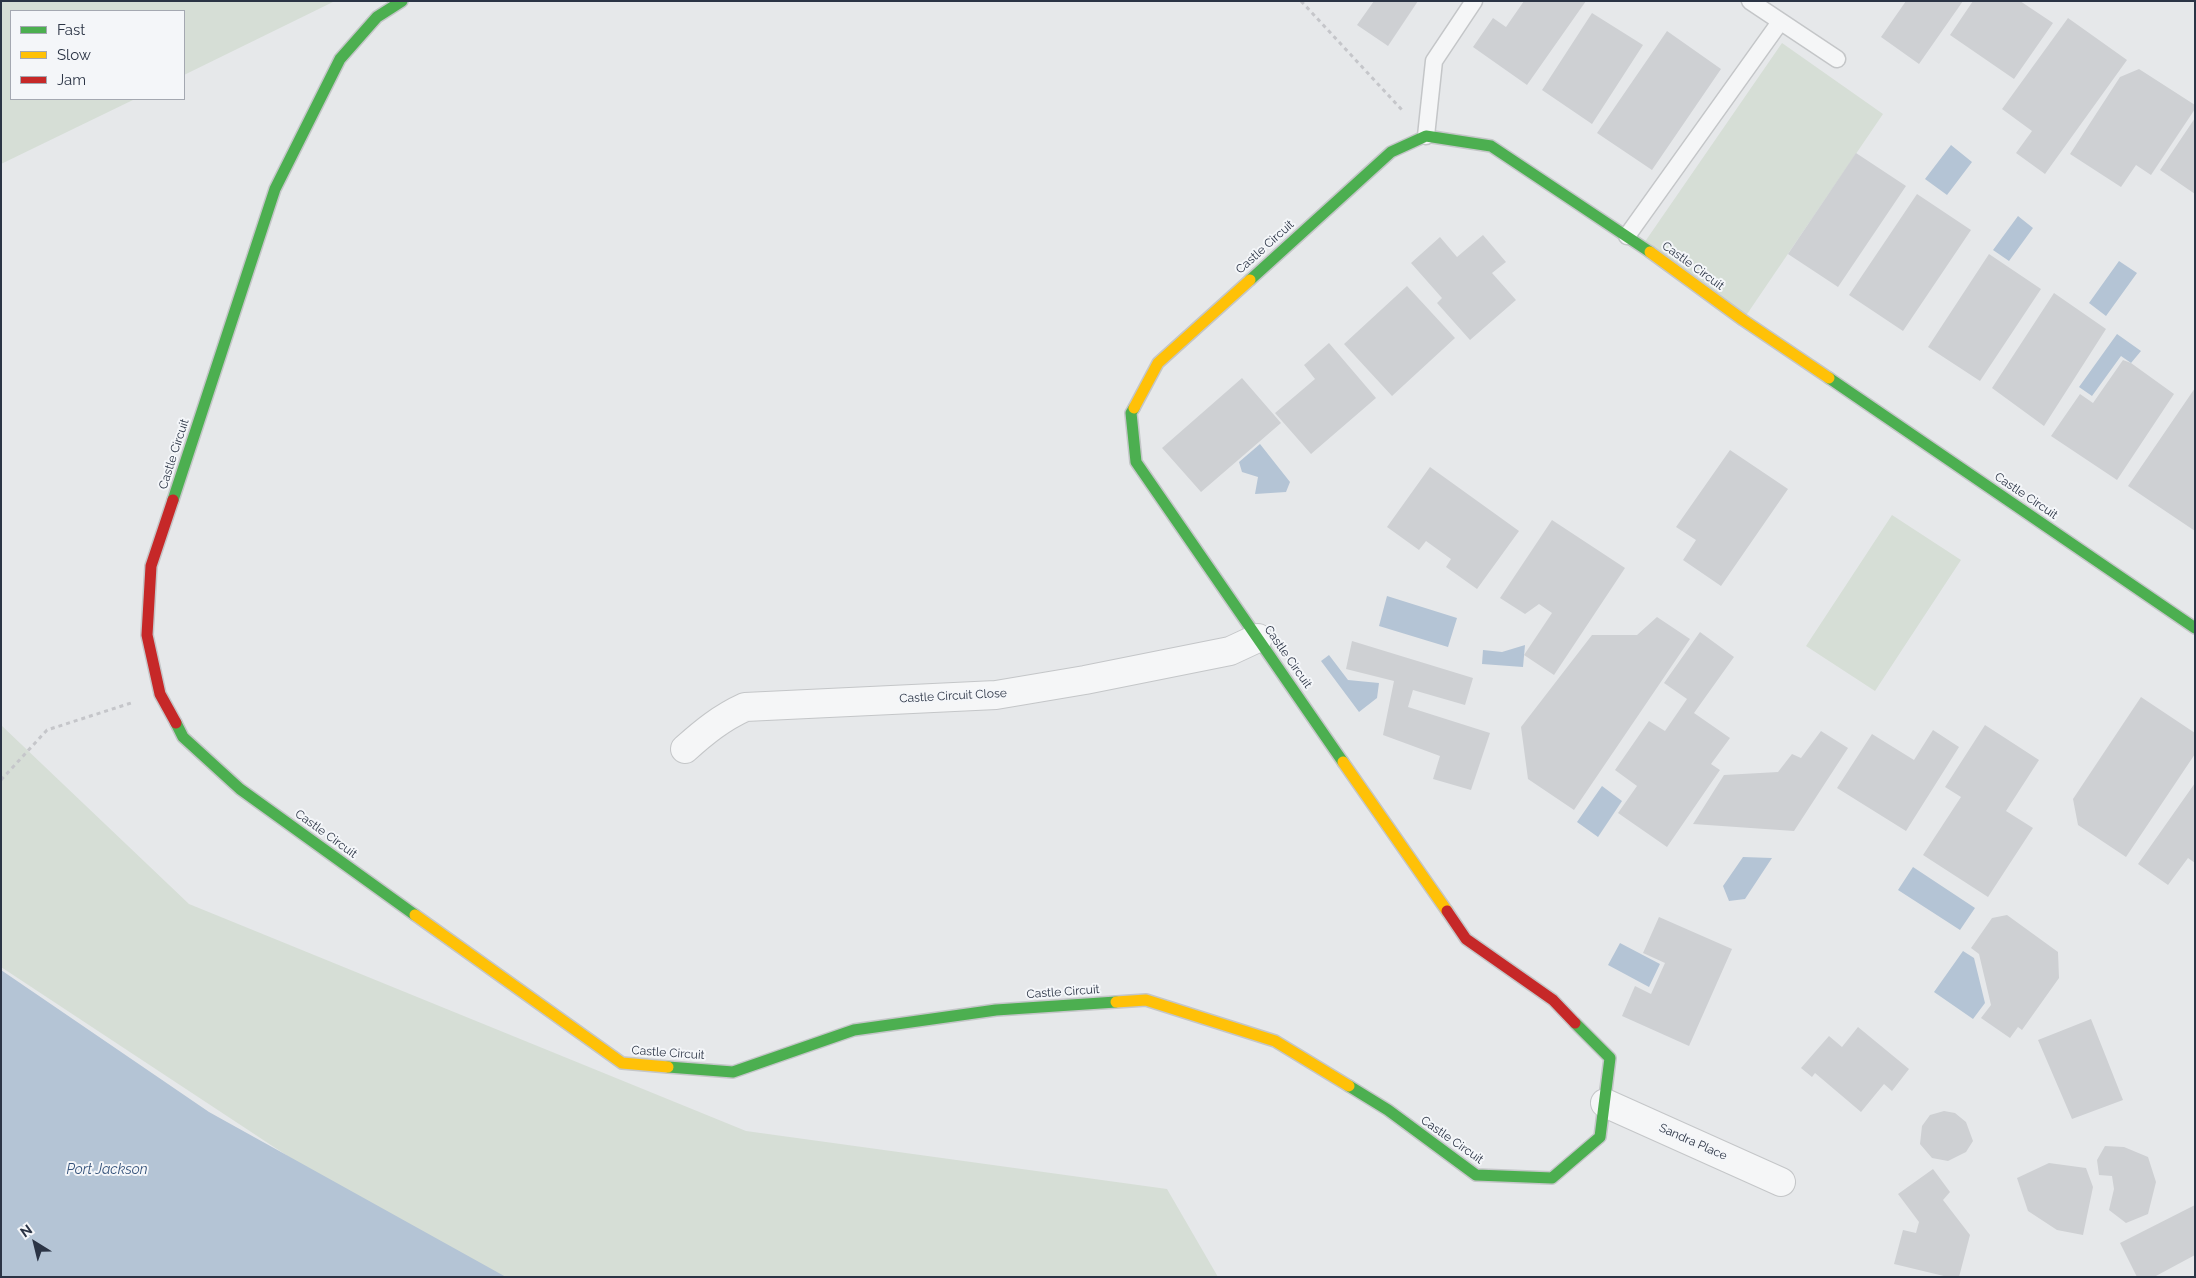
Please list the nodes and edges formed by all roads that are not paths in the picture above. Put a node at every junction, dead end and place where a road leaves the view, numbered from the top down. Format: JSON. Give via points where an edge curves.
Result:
{"nodes":[{"id":1,"x":402,"y":1,"type":"edge"},
{"id":2,"x":1474,"y":1,"type":"edge"},
{"id":3,"x":1750,"y":1,"type":"edge"},
{"id":4,"x":1780,"y":22,"type":"junction"},
{"id":5,"x":1837,"y":59,"type":"dead end"},
{"id":6,"x":1426,"y":136,"type":"junction"},
{"id":7,"x":1627,"y":236,"type":"junction"},
{"id":8,"x":2195,"y":628,"type":"edge"},
{"id":9,"x":1258,"y":638,"type":"junction"},
{"id":10,"x":684,"y":749,"type":"dead end"},
{"id":11,"x":1605,"y":1103,"type":"junction"},
{"id":12,"x":1781,"y":1182,"type":"dead end"}],
"edges":[{"from":1,"to":11,"type":"street","name":"Castle Circuit","via":[[377,17],[340,59],[275,189],[152,566],[147,635],[160,694],[183,737],[240,789],[622,1063],[733,1072],[854,1030],[996,1010],[1146,1000],[1275,1041],[1388,1110],[1476,1176],[1552,1178],[1600,1137]]},
{"from":2,"to":6,"type":"lane","via":[[1434,61]]},
{"from":3,"to":4,"type":"lane"},
{"from":4,"to":5,"type":"lane"},
{"from":4,"to":7,"type":"lane"},
{"from":6,"to":7,"type":"street","name":"Castle Circuit","via":[[1491,146]]},
{"from":6,"to":9,"type":"street","name":"Castle Circuit","via":[[1391,152],[1158,363],[1132,413],[1136,462]]},
{"from":7,"to":8,"type":"street","name":"Castle Circuit","via":[[1751,326]]},
{"from":9,"to":10,"type":"street","name":"Castle Circuit Close","via":[[1230,651],[996,695],[744,707],[708,728]]},
{"from":9,"to":11,"type":"street","name":"Castle Circuit","via":[[1466,939],[1553,1000],[1610,1058]]},
{"from":11,"to":12,"type":"street","name":"Sandra Place"}]}
